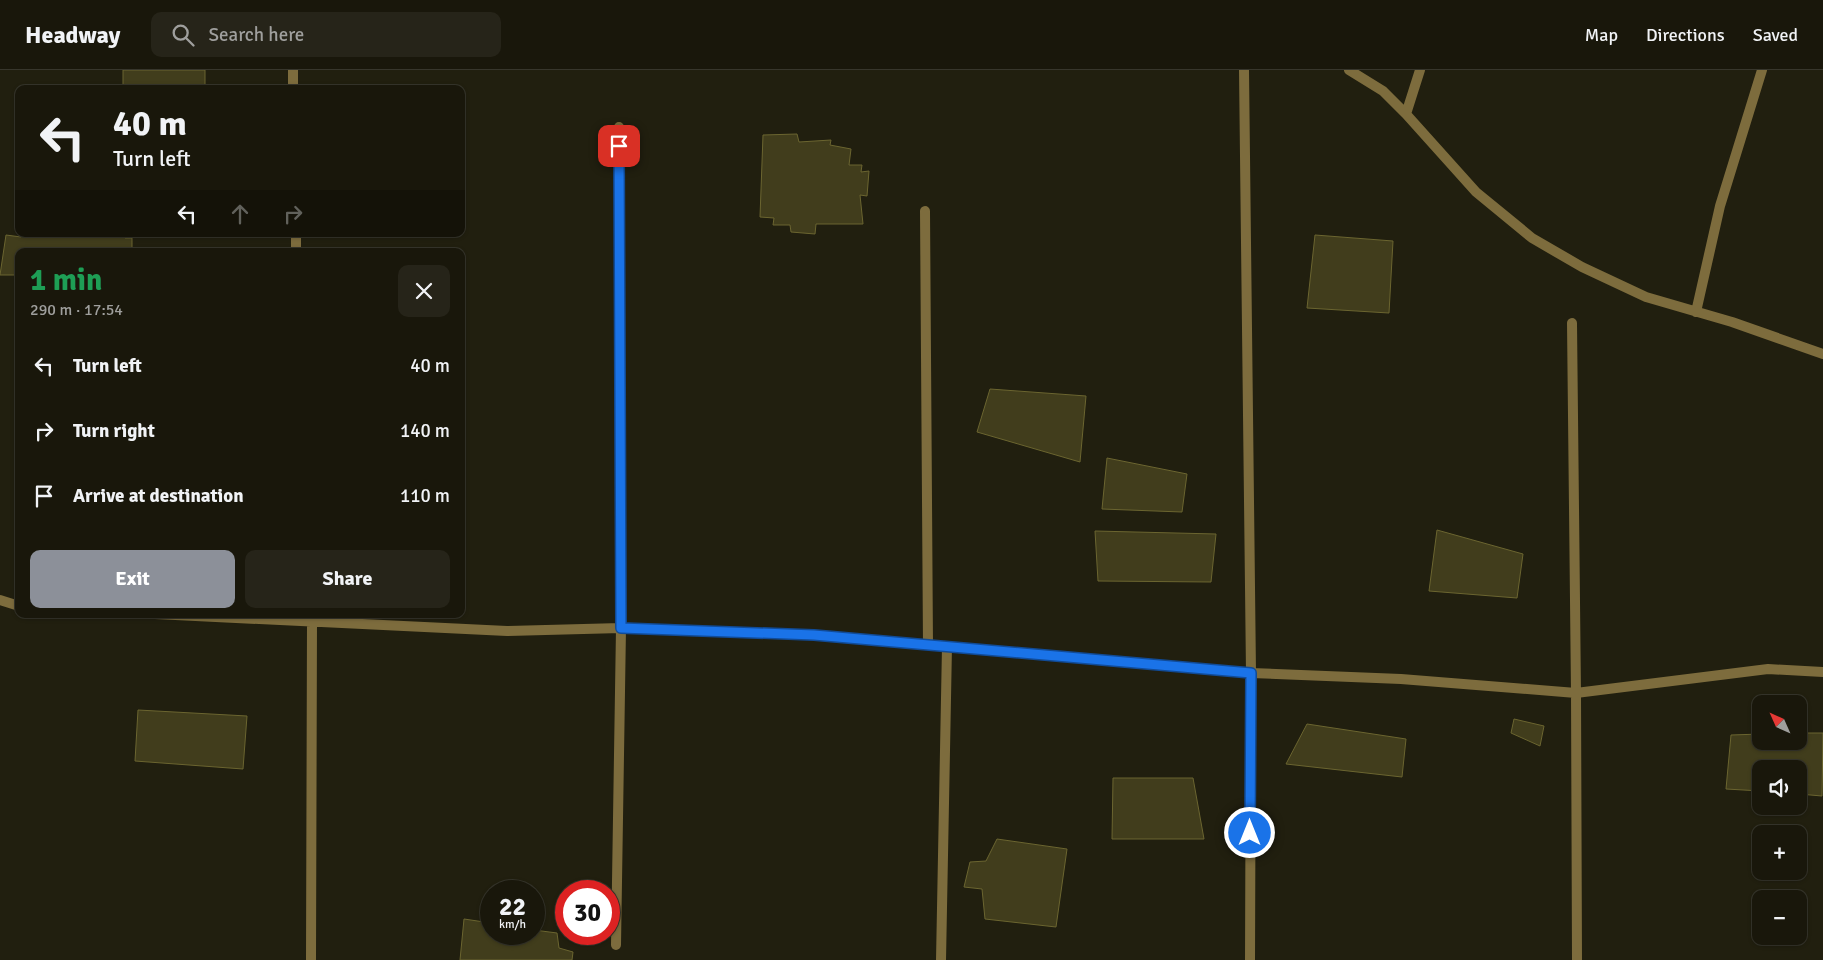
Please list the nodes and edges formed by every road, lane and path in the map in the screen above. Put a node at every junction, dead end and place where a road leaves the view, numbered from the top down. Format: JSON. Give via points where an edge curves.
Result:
{"nodes":[{"id":1,"x":293,"y":70,"type":"edge"},
{"id":2,"x":1244,"y":70,"type":"edge"},
{"id":3,"x":1349,"y":70,"type":"edge"},
{"id":4,"x":1420,"y":70,"type":"edge"},
{"id":5,"x":1762,"y":70,"type":"edge"},
{"id":6,"x":293,"y":85,"type":"edge"},
{"id":7,"x":1406,"y":114,"type":"junction"},
{"id":8,"x":619,"y":126,"type":"dead end"},
{"id":9,"x":925,"y":211,"type":"dead end"},
{"id":10,"x":1696,"y":312,"type":"junction"},
{"id":11,"x":1572,"y":323,"type":"dead end"},
{"id":12,"x":1823,"y":354,"type":"edge"},
{"id":13,"x":0,"y":600,"type":"edge"},
{"id":14,"x":15,"y":605,"type":"edge"},
{"id":15,"x":310,"y":618,"type":"edge"},
{"id":16,"x":621,"y":628,"type":"junction"},
{"id":17,"x":928,"y":644,"type":"junction"},
{"id":18,"x":947,"y":646,"type":"junction"},
{"id":19,"x":1823,"y":672,"type":"edge"},
{"id":20,"x":1251,"y":673,"type":"junction"},
{"id":21,"x":1576,"y":693,"type":"junction"},
{"id":22,"x":617,"y":880,"type":"edge"},
{"id":23,"x":311,"y":960,"type":"edge"},
{"id":24,"x":941,"y":960,"type":"edge"},
{"id":25,"x":1250,"y":960,"type":"edge"},
{"id":26,"x":1577,"y":960,"type":"edge"}],
"edges":[{"from":1,"to":6,"type":"street"},
{"from":2,"to":20,"type":"street"},
{"from":3,"to":7,"type":"street","via":[[1383,90]]},
{"from":4,"to":7,"type":"street"},
{"from":5,"to":10,"type":"street","via":[[1720,206]]},
{"from":7,"to":10,"type":"street","via":[[1476,192],[1532,238],[1582,267],[1646,297]]},
{"from":8,"to":16,"type":"street"},
{"from":9,"to":17,"type":"street"},
{"from":10,"to":12,"type":"street"},
{"from":11,"to":21,"type":"street"},
{"from":13,"to":14,"type":"street"},
{"from":15,"to":16,"type":"street","via":[[507,631]]},
{"from":15,"to":23,"type":"street"},
{"from":16,"to":17,"type":"street","via":[[814,635]]},
{"from":16,"to":22,"type":"street"},
{"from":17,"to":18,"type":"street"},
{"from":18,"to":20,"type":"street"},
{"from":18,"to":24,"type":"street"},
{"from":19,"to":21,"type":"street","via":[[1768,669]]},
{"from":20,"to":21,"type":"street","via":[[1401,679]]},
{"from":20,"to":25,"type":"street"},
{"from":21,"to":26,"type":"street"}]}
